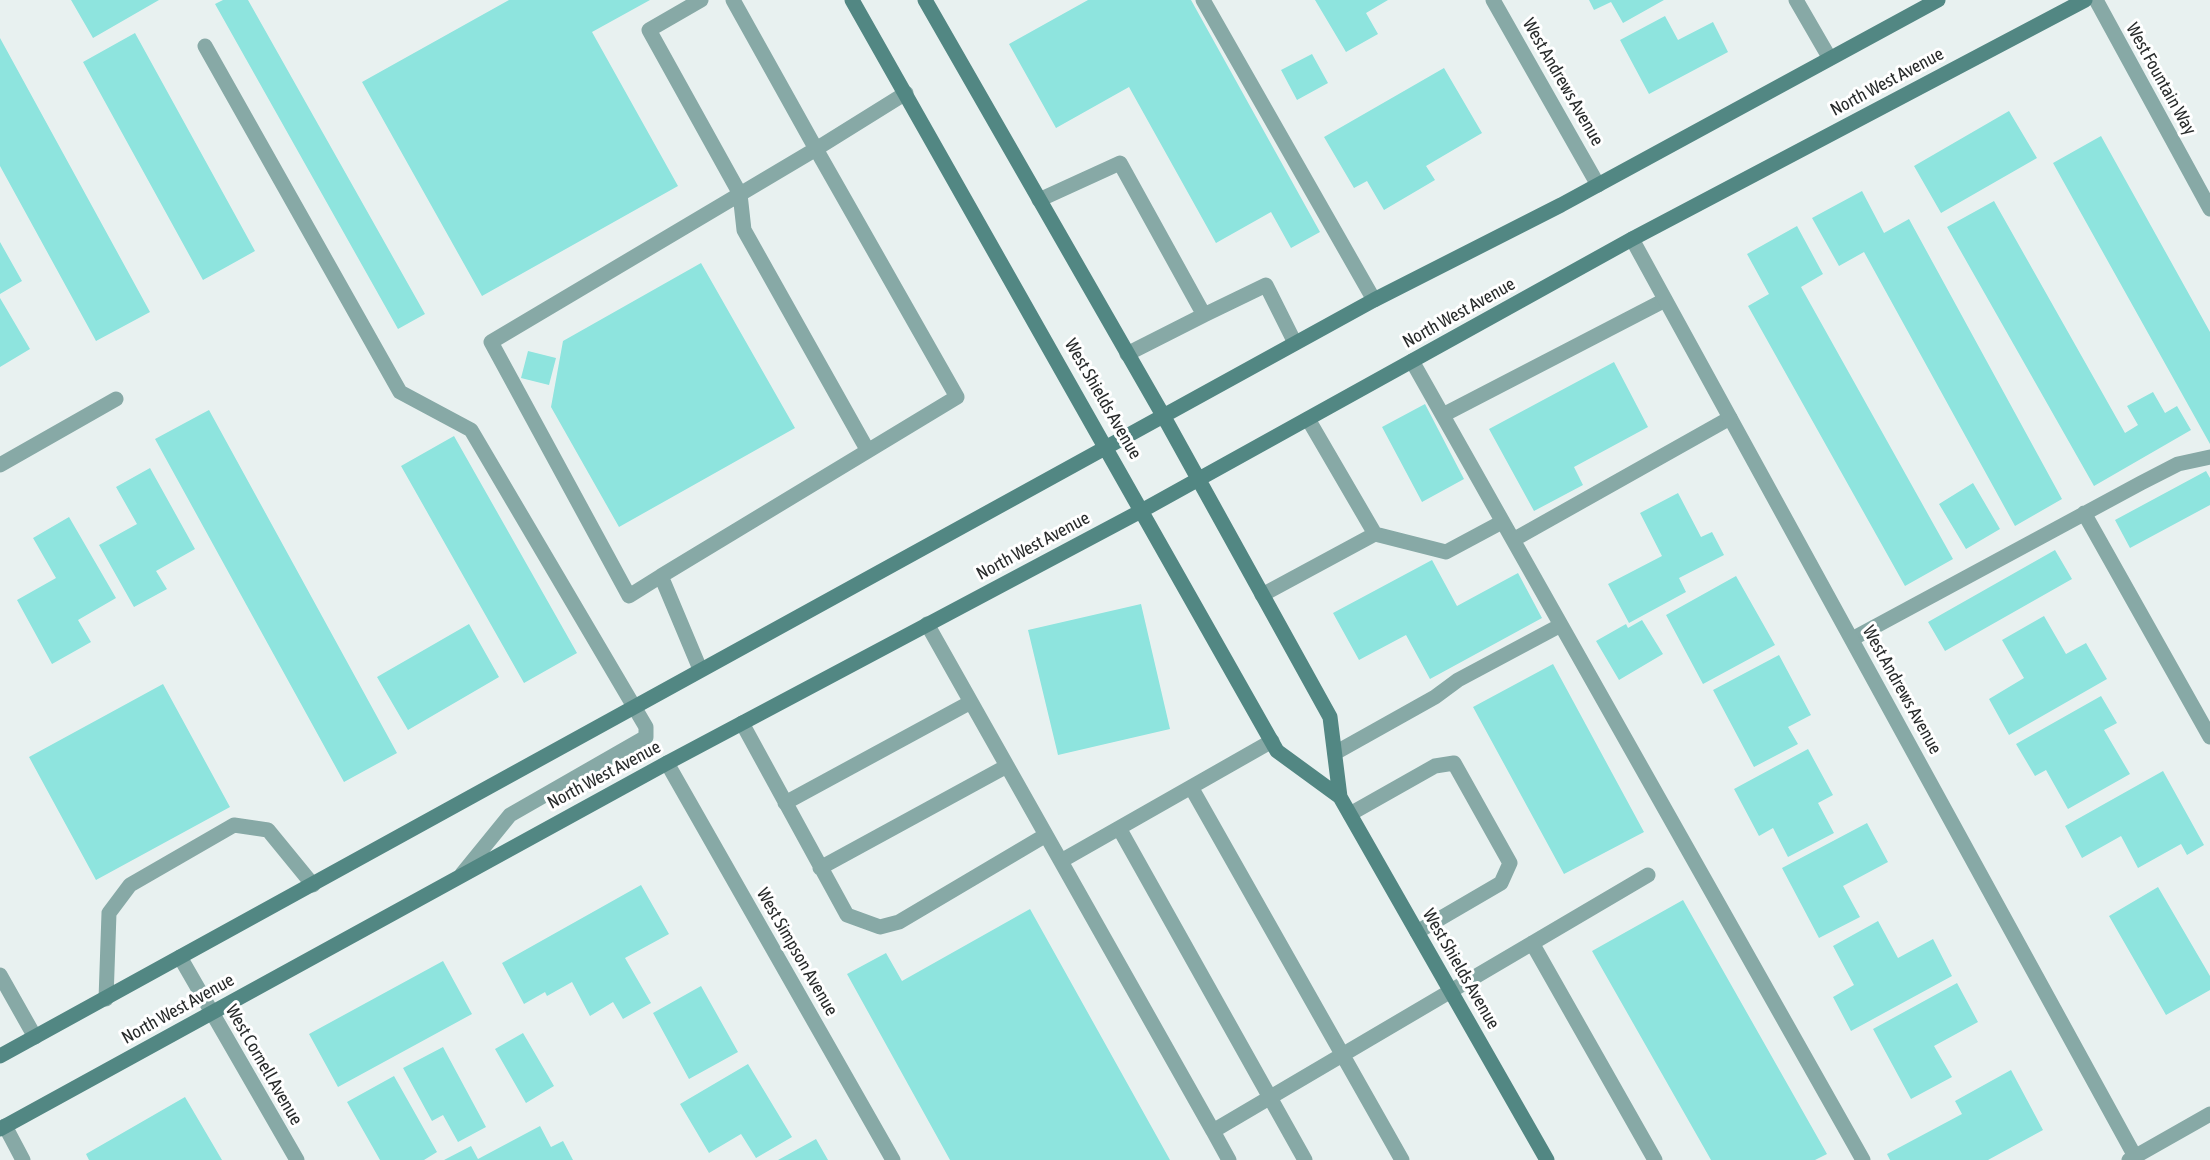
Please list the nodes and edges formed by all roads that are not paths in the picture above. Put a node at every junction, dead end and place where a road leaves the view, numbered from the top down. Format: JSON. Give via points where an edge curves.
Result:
{"nodes":[{"id":1,"x":701,"y":0,"type":"edge"},
{"id":2,"x":733,"y":0,"type":"edge"},
{"id":3,"x":852,"y":0,"type":"edge"},
{"id":4,"x":925,"y":0,"type":"edge"},
{"id":5,"x":1203,"y":0,"type":"edge"},
{"id":6,"x":1493,"y":0,"type":"edge"},
{"id":7,"x":1796,"y":0,"type":"edge"},
{"id":8,"x":1938,"y":0,"type":"edge"},
{"id":9,"x":2085,"y":0,"type":"edge"},
{"id":10,"x":2096,"y":0,"type":"edge"},
{"id":11,"x":205,"y":46,"type":"dead end"},
{"id":12,"x":1829,"y":57,"type":"junction"},
{"id":13,"x":906,"y":93,"type":"junction"},
{"id":14,"x":816,"y":149,"type":"junction"},
{"id":15,"x":1598,"y":185,"type":"junction"},
{"id":16,"x":740,"y":194,"type":"junction"},
{"id":17,"x":1039,"y":200,"type":"junction"},
{"id":18,"x":2210,"y":209,"type":"edge"},
{"id":19,"x":1632,"y":239,"type":"junction"},
{"id":20,"x":1374,"y":300,"type":"junction"},
{"id":21,"x":1665,"y":300,"type":"junction"},
{"id":22,"x":1204,"y":315,"type":"junction"},
{"id":23,"x":1295,"y":344,"type":"junction"},
{"id":24,"x":1127,"y":354,"type":"junction"},
{"id":25,"x":1412,"y":361,"type":"junction"},
{"id":26,"x":116,"y":399,"type":"dead end"},
{"id":27,"x":1443,"y":415,"type":"junction"},
{"id":28,"x":1164,"y":417,"type":"junction"},
{"id":29,"x":1730,"y":418,"type":"junction"},
{"id":30,"x":1308,"y":419,"type":"junction"},
{"id":31,"x":1108,"y":447,"type":"junction"},
{"id":32,"x":868,"y":451,"type":"junction"},
{"id":33,"x":2210,"y":457,"type":"edge"},
{"id":34,"x":0,"y":465,"type":"edge"},
{"id":35,"x":1198,"y":480,"type":"junction"},
{"id":36,"x":1143,"y":510,"type":"junction"},
{"id":37,"x":2084,"y":513,"type":"junction"},
{"id":38,"x":1502,"y":522,"type":"junction"},
{"id":39,"x":1375,"y":534,"type":"junction"},
{"id":40,"x":1513,"y":540,"type":"junction"},
{"id":41,"x":661,"y":576,"type":"junction"},
{"id":42,"x":1262,"y":595,"type":"junction"},
{"id":43,"x":927,"y":624,"type":"junction"},
{"id":44,"x":1561,"y":625,"type":"junction"},
{"id":45,"x":1852,"y":639,"type":"junction"},
{"id":46,"x":700,"y":669,"type":"junction"},
{"id":47,"x":971,"y":702,"type":"junction"},
{"id":48,"x":634,"y":707,"type":"junction"},
{"id":49,"x":742,"y":723,"type":"junction"},
{"id":50,"x":2210,"y":737,"type":"edge"},
{"id":51,"x":1272,"y":741,"type":"junction"},
{"id":52,"x":1335,"y":753,"type":"junction"},
{"id":53,"x":667,"y":763,"type":"junction"},
{"id":54,"x":1007,"y":766,"type":"junction"},
{"id":55,"x":1191,"y":787,"type":"junction"},
{"id":56,"x":1341,"y":797,"type":"junction"},
{"id":57,"x":785,"y":803,"type":"junction"},
{"id":58,"x":1350,"y":814,"type":"junction"},
{"id":59,"x":1119,"y":828,"type":"junction"},
{"id":60,"x":1046,"y":835,"type":"junction"},
{"id":61,"x":1061,"y":861,"type":"junction"},
{"id":62,"x":820,"y":868,"type":"junction"},
{"id":63,"x":462,"y":874,"type":"junction"},
{"id":64,"x":1648,"y":875,"type":"dead end"},
{"id":65,"x":313,"y":885,"type":"junction"},
{"id":66,"x":1417,"y":932,"type":"junction"},
{"id":67,"x":1532,"y":944,"type":"junction"},
{"id":68,"x":180,"y":957,"type":"junction"},
{"id":69,"x":0,"y":975,"type":"edge"},
{"id":70,"x":1451,"y":992,"type":"junction"},
{"id":71,"x":106,"y":999,"type":"junction"},
{"id":72,"x":212,"y":1013,"type":"junction"},
{"id":73,"x":34,"y":1037,"type":"junction"},
{"id":74,"x":1,"y":1053,"type":"edge"},
{"id":75,"x":1343,"y":1054,"type":"junction"},
{"id":76,"x":1271,"y":1098,"type":"junction"},
{"id":77,"x":2210,"y":1114,"type":"edge"},
{"id":78,"x":2,"y":1127,"type":"edge"},
{"id":79,"x":1214,"y":1131,"type":"junction"},
{"id":80,"x":2133,"y":1159,"type":"edge"},
{"id":81,"x":23,"y":1160,"type":"edge"},
{"id":82,"x":297,"y":1160,"type":"edge"},
{"id":83,"x":893,"y":1160,"type":"edge"},
{"id":84,"x":1229,"y":1160,"type":"edge"},
{"id":85,"x":1305,"y":1160,"type":"edge"},
{"id":86,"x":1402,"y":1160,"type":"edge"},
{"id":87,"x":1547,"y":1160,"type":"edge"},
{"id":88,"x":1655,"y":1160,"type":"edge"},
{"id":89,"x":1863,"y":1160,"type":"edge"}],
"edges":[{"from":1,"to":16,"type":"street","via":[[649,30]]},
{"from":2,"to":14,"type":"street"},
{"from":3,"to":13,"type":"main road","name":"West Shields Avenue"},
{"from":4,"to":17,"type":"main road","name":"West Shields Avenue"},
{"from":5,"to":20,"type":"street"},
{"from":6,"to":15,"type":"street","name":"West Andrews Avenue"},
{"from":7,"to":12,"type":"street"},
{"from":8,"to":12,"type":"main road"},
{"from":9,"to":19,"type":"main road","name":"North West Avenue"},
{"from":10,"to":18,"type":"street","name":"West Fountain Way"},
{"from":11,"to":48,"type":"street","via":[[400,392],[471,430]]},
{"from":12,"to":15,"type":"main road"},
{"from":13,"to":14,"type":"street"},
{"from":13,"to":31,"type":"main road","name":"West Shields Avenue"},
{"from":14,"to":16,"type":"street"},
{"from":14,"to":32,"type":"street","via":[[957,397]]},
{"from":15,"to":20,"type":"main road"},
{"from":16,"to":32,"type":"street","via":[[744,230]]},
{"from":16,"to":41,"type":"street","via":[[491,342],[629,596]]},
{"from":17,"to":22,"type":"street","via":[[1120,163]]},
{"from":17,"to":24,"type":"main road","name":"West Shields Avenue"},
{"from":19,"to":21,"type":"street","name":"West Andrews Avenue"},
{"from":19,"to":25,"type":"main road","name":"North West Avenue"},
{"from":20,"to":23,"type":"main road"},
{"from":21,"to":27,"type":"street"},
{"from":21,"to":29,"type":"street","name":"West Andrews Avenue"},
{"from":22,"to":23,"type":"street","via":[[1266,285]]},
{"from":22,"to":24,"type":"street"},
{"from":23,"to":28,"type":"main road"},
{"from":24,"to":28,"type":"main road","name":"West Shields Avenue"},
{"from":25,"to":27,"type":"street"},
{"from":25,"to":30,"type":"main road","name":"North West Avenue"},
{"from":26,"to":34,"type":"street"},
{"from":27,"to":38,"type":"street"},
{"from":28,"to":31,"type":"main road"},
{"from":28,"to":35,"type":"main road","name":"West Shields Avenue"},
{"from":29,"to":40,"type":"street"},
{"from":29,"to":45,"type":"street","name":"West Andrews Avenue"},
{"from":30,"to":35,"type":"main road","name":"North West Avenue"},
{"from":30,"to":39,"type":"street"},
{"from":31,"to":36,"type":"main road","name":"West Shields Avenue"},
{"from":31,"to":46,"type":"main road"},
{"from":32,"to":41,"type":"street"},
{"from":33,"to":37,"type":"street","via":[[2178,464]]},
{"from":35,"to":36,"type":"main road","name":"North West Avenue"},
{"from":35,"to":42,"type":"main road","name":"West Shields Avenue"},
{"from":36,"to":43,"type":"main road","name":"North West Avenue"},
{"from":36,"to":51,"type":"main road","name":"West Shields Avenue"},
{"from":37,"to":45,"type":"street"},
{"from":37,"to":50,"type":"street"},
{"from":38,"to":39,"type":"street","via":[[1446,552]]},
{"from":38,"to":40,"type":"street"},
{"from":39,"to":42,"type":"street"},
{"from":40,"to":44,"type":"street"},
{"from":41,"to":46,"type":"street"},
{"from":42,"to":52,"type":"main road","name":"West Shields Avenue","via":[[1330,717]]},
{"from":43,"to":47,"type":"street"},
{"from":43,"to":49,"type":"main road","name":"North West Avenue"},
{"from":44,"to":52,"type":"street"},
{"from":44,"to":89,"type":"street"},
{"from":45,"to":80,"type":"street","name":"West Andrews Avenue"},
{"from":46,"to":48,"type":"main road"},
{"from":47,"to":54,"type":"street"},
{"from":47,"to":57,"type":"street"},
{"from":48,"to":63,"type":"street","via":[[646,727],[646,737],[510,815]]},
{"from":48,"to":65,"type":"main road"},
{"from":49,"to":53,"type":"main road","name":"North West Avenue"},
{"from":49,"to":57,"type":"street"},
{"from":51,"to":55,"type":"street"},
{"from":51,"to":56,"type":"main road","name":"West Shields Avenue","via":[[1277,751]]},
{"from":52,"to":56,"type":"main road","name":"West Shields Avenue"},
{"from":53,"to":63,"type":"main road","name":"North West Avenue"},
{"from":53,"to":83,"type":"street","name":"West Simpson Avenue"},
{"from":54,"to":60,"type":"street"},
{"from":54,"to":62,"type":"street"},
{"from":55,"to":59,"type":"street"},
{"from":55,"to":75,"type":"street"},
{"from":56,"to":58,"type":"main road","name":"West Shields Avenue"},
{"from":57,"to":62,"type":"street"},
{"from":58,"to":66,"type":"main road","name":"West Shields Avenue"},
{"from":58,"to":66,"type":"street","via":[[1435,766],[1454,763],[1510,863],[1501,883]]},
{"from":59,"to":61,"type":"street"},
{"from":59,"to":76,"type":"street"},
{"from":60,"to":61,"type":"street"},
{"from":60,"to":62,"type":"street","via":[[899,922],[880,927],[847,915]]},
{"from":61,"to":79,"type":"street"},
{"from":63,"to":72,"type":"main road","name":"North West Avenue"},
{"from":64,"to":67,"type":"street"},
{"from":65,"to":68,"type":"main road"},
{"from":65,"to":71,"type":"street","via":[[268,830],[234,825],[130,885],[109,913]]},
{"from":66,"to":70,"type":"main road","name":"West Shields Avenue"},
{"from":67,"to":70,"type":"street"},
{"from":67,"to":88,"type":"street"},
{"from":68,"to":71,"type":"main road"},
{"from":68,"to":72,"type":"street","name":"West Cornell Avenue"},
{"from":69,"to":73,"type":"street"},
{"from":70,"to":75,"type":"street"},
{"from":70,"to":87,"type":"main road","name":"West Shields Avenue"},
{"from":71,"to":73,"type":"main road"},
{"from":72,"to":78,"type":"main road","name":"North West Avenue"},
{"from":72,"to":82,"type":"street","name":"West Cornell Avenue"},
{"from":73,"to":74,"type":"main road"},
{"from":75,"to":76,"type":"street"},
{"from":75,"to":86,"type":"street"},
{"from":76,"to":79,"type":"street"},
{"from":76,"to":85,"type":"street"},
{"from":77,"to":80,"type":"street"},
{"from":78,"to":81,"type":"street"},
{"from":79,"to":84,"type":"street"}]}
